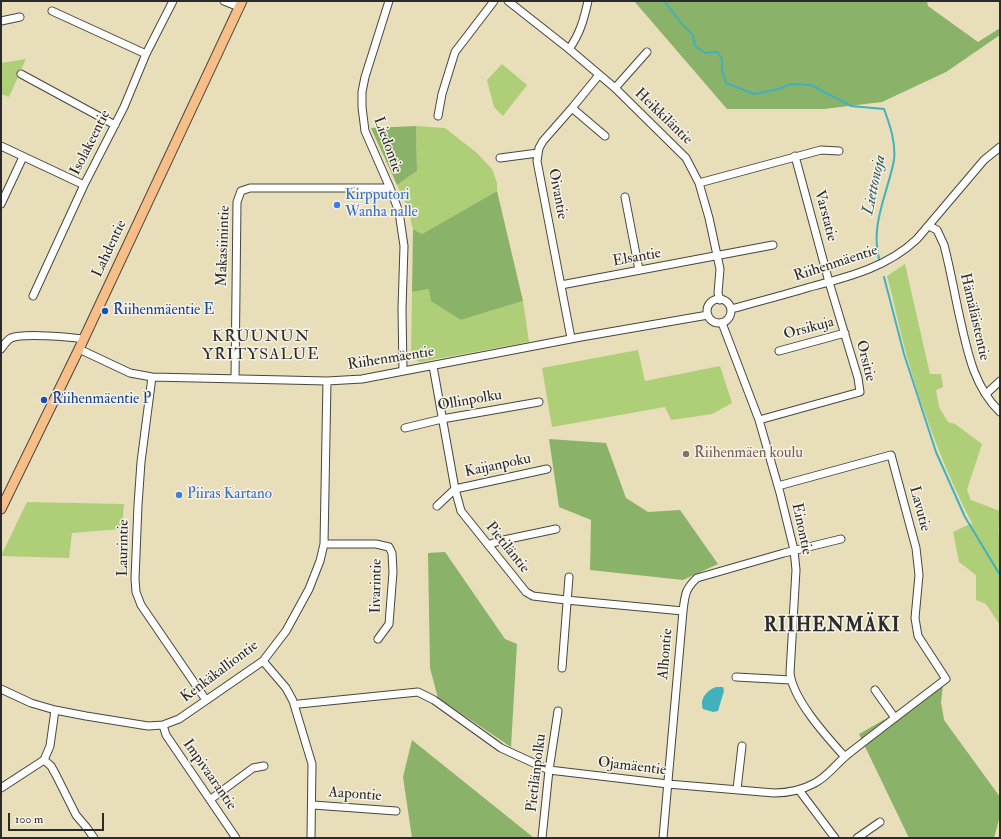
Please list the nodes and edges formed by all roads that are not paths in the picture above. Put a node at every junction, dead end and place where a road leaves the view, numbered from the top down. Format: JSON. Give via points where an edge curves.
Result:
{"nodes":[{"id":1,"x":173,"y":1,"type":"edge"},
{"id":2,"x":224,"y":1,"type":"edge"},
{"id":3,"x":389,"y":1,"type":"edge"},
{"id":4,"x":494,"y":1,"type":"edge"},
{"id":5,"x":508,"y":1,"type":"edge"},
{"id":6,"x":588,"y":1,"type":"edge"},
{"id":7,"x":240,"y":4,"type":"edge"},
{"id":8,"x":52,"y":11,"type":"dead end"},
{"id":9,"x":20,"y":18,"type":"dead end"},
{"id":10,"x":1,"y":21,"type":"edge"},
{"id":11,"x":569,"y":49,"type":"junction"},
{"id":12,"x":647,"y":52,"type":"dead end"},
{"id":13,"x":146,"y":54,"type":"junction"},
{"id":14,"x":21,"y":74,"type":"dead end"},
{"id":15,"x":599,"y":75,"type":"junction"},
{"id":16,"x":615,"y":88,"type":"junction"},
{"id":17,"x":572,"y":108,"type":"junction"},
{"id":18,"x":438,"y":116,"type":"dead end"},
{"id":19,"x":115,"y":125,"type":"junction"},
{"id":20,"x":605,"y":136,"type":"dead end"},
{"id":21,"x":1,"y":146,"type":"edge"},
{"id":22,"x":1000,"y":147,"type":"edge"},
{"id":23,"x":839,"y":151,"type":"dead end"},
{"id":24,"x":538,"y":152,"type":"junction"},
{"id":25,"x":795,"y":156,"type":"junction"},
{"id":26,"x":23,"y":157,"type":"junction"},
{"id":27,"x":500,"y":158,"type":"dead end"},
{"id":28,"x":699,"y":183,"type":"junction"},
{"id":29,"x":84,"y":185,"type":"junction"},
{"id":30,"x":390,"y":188,"type":"junction"},
{"id":31,"x":625,"y":197,"type":"dead end"},
{"id":32,"x":1,"y":204,"type":"edge"},
{"id":33,"x":929,"y":226,"type":"junction"},
{"id":34,"x":773,"y":245,"type":"dead end"},
{"id":35,"x":717,"y":257,"type":"junction"},
{"id":36,"x":639,"y":270,"type":"junction"},
{"id":37,"x":829,"y":282,"type":"junction"},
{"id":38,"x":560,"y":285,"type":"junction"},
{"id":39,"x":33,"y":296,"type":"dead end"},
{"id":40,"x":720,"y":300,"type":"junction"},
{"id":41,"x":731,"y":309,"type":"junction"},
{"id":42,"x":708,"y":315,"type":"junction"},
{"id":43,"x":722,"y":323,"type":"junction"},
{"id":44,"x":844,"y":333,"type":"junction"},
{"id":45,"x":571,"y":338,"type":"junction"},
{"id":46,"x":83,"y":339,"type":"junction"},
{"id":47,"x":1,"y":349,"type":"edge"},
{"id":48,"x":79,"y":349,"type":"junction"},
{"id":49,"x":779,"y":351,"type":"dead end"},
{"id":50,"x":433,"y":366,"type":"junction"},
{"id":51,"x":403,"y":371,"type":"junction"},
{"id":52,"x":152,"y":377,"type":"junction"},
{"id":53,"x":235,"y":379,"type":"junction"},
{"id":54,"x":327,"y":380,"type":"junction"},
{"id":55,"x":1000,"y":381,"type":"edge"},
{"id":56,"x":986,"y":394,"type":"junction"},
{"id":57,"x":539,"y":402,"type":"dead end"},
{"id":58,"x":1000,"y":412,"type":"edge"},
{"id":59,"x":442,"y":419,"type":"junction"},
{"id":60,"x":759,"y":420,"type":"junction"},
{"id":61,"x":405,"y":428,"type":"dead end"},
{"id":62,"x":546,"y":469,"type":"dead end"},
{"id":63,"x":778,"y":486,"type":"junction"},
{"id":64,"x":455,"y":489,"type":"junction"},
{"id":65,"x":437,"y":506,"type":"dead end"},
{"id":66,"x":1,"y":509,"type":"edge"},
{"id":67,"x":556,"y":529,"type":"dead end"},
{"id":68,"x":841,"y":539,"type":"dead end"},
{"id":69,"x":324,"y":544,"type":"junction"},
{"id":70,"x":488,"y":545,"type":"junction"},
{"id":71,"x":794,"y":550,"type":"junction"},
{"id":72,"x":569,"y":577,"type":"dead end"},
{"id":73,"x":566,"y":600,"type":"junction"},
{"id":74,"x":683,"y":610,"type":"junction"},
{"id":75,"x":378,"y":639,"type":"dead end"},
{"id":76,"x":263,"y":661,"type":"junction"},
{"id":77,"x":562,"y":668,"type":"dead end"},
{"id":78,"x":736,"y":677,"type":"dead end"},
{"id":79,"x":946,"y":678,"type":"joint"},
{"id":80,"x":791,"y":680,"type":"junction"},
{"id":81,"x":1,"y":689,"type":"edge"},
{"id":82,"x":874,"y":690,"type":"dead end"},
{"id":83,"x":206,"y":700,"type":"junction"},
{"id":84,"x":299,"y":704,"type":"dead end"},
{"id":85,"x":55,"y":710,"type":"junction"},
{"id":86,"x":558,"y":711,"type":"dead end"},
{"id":87,"x":895,"y":718,"type":"junction"},
{"id":88,"x":163,"y":725,"type":"junction"},
{"id":89,"x":742,"y":746,"type":"dead end"},
{"id":90,"x":845,"y":757,"type":"junction"},
{"id":91,"x":44,"y":760,"type":"junction"},
{"id":92,"x":264,"y":766,"type":"dead end"},
{"id":93,"x":549,"y":770,"type":"junction"},
{"id":94,"x":668,"y":784,"type":"junction"},
{"id":95,"x":1,"y":788,"type":"edge"},
{"id":96,"x":738,"y":789,"type":"junction"},
{"id":97,"x":799,"y":790,"type":"junction"},
{"id":98,"x":211,"y":799,"type":"junction"},
{"id":99,"x":312,"y":805,"type":"junction"},
{"id":100,"x":396,"y":810,"type":"dead end"},
{"id":101,"x":880,"y":822,"type":"dead end"},
{"id":102,"x":94,"y":838,"type":"edge"},
{"id":103,"x":236,"y":838,"type":"edge"},
{"id":104,"x":311,"y":838,"type":"edge"},
{"id":105,"x":542,"y":838,"type":"edge"},
{"id":106,"x":663,"y":838,"type":"edge"},
{"id":107,"x":835,"y":838,"type":"edge"},
{"id":108,"x":857,"y":838,"type":"edge"}],
"edges":[{"from":1,"to":13,"type":"street","name":"Isolakeentie"},
{"from":2,"to":7,"type":"street"},
{"from":3,"to":30,"type":"street","name":"Liedontie","via":[[365,78],[362,107],[365,131]]},
{"from":4,"to":18,"type":"street","via":[[455,52]]},
{"from":5,"to":11,"type":"street","name":"Heikkiläntie"},
{"from":6,"to":11,"type":"street","via":[[582,25]]},
{"from":7,"to":46,"type":"main road","name":"Lahdentie"},
{"from":8,"to":13,"type":"street"},
{"from":9,"to":10,"type":"street"},
{"from":11,"to":15,"type":"street","name":"Heikkiläntie"},
{"from":12,"to":16,"type":"street"},
{"from":13,"to":19,"type":"street","name":"Isolakeentie"},
{"from":14,"to":19,"type":"street"},
{"from":15,"to":16,"type":"street","name":"Heikkiläntie"},
{"from":15,"to":17,"type":"street","name":"Oivantie"},
{"from":16,"to":28,"type":"street","name":"Heikkiläntie","via":[[686,158]]},
{"from":17,"to":20,"type":"street"},
{"from":17,"to":24,"type":"street","name":"Oivantie","via":[[542,141]]},
{"from":19,"to":29,"type":"street","name":"Isolakeentie"},
{"from":21,"to":26,"type":"street"},
{"from":22,"to":33,"type":"street","name":"Riihenmäentie","via":[[984,160]]},
{"from":23,"to":25,"type":"street","via":[[822,150]]},
{"from":24,"to":27,"type":"street"},
{"from":24,"to":38,"type":"street","name":"Oivantie","via":[[537,161]]},
{"from":25,"to":28,"type":"street"},
{"from":25,"to":37,"type":"street","name":"Varstatie"},
{"from":26,"to":29,"type":"street"},
{"from":26,"to":32,"type":"street"},
{"from":28,"to":35,"type":"street","name":"Heikkiläntie"},
{"from":29,"to":39,"type":"street","name":"Isolakeentie"},
{"from":30,"to":51,"type":"street","name":"Liedontie","via":[[399,212],[404,246]]},
{"from":30,"to":53,"type":"street","name":"Makasiinintie","via":[[250,188],[241,191],[237,202]]},
{"from":31,"to":36,"type":"street"},
{"from":33,"to":37,"type":"street","name":"Riihenmäentie","via":[[907,249],[888,261],[866,271]]},
{"from":33,"to":56,"type":"street","name":"Hämäläistentie","via":[[937,230],[944,245],[968,357]]},
{"from":34,"to":35,"type":"street","name":"Elsantie"},
{"from":35,"to":36,"type":"street","name":"Elsantie"},
{"from":35,"to":40,"type":"street","name":"Heikkiläntie","via":[[720,269]]},
{"from":36,"to":38,"type":"street","name":"Elsantie"},
{"from":37,"to":41,"type":"street","name":"Riihenmäentie"},
{"from":37,"to":44,"type":"street","name":"Orsitie"},
{"from":38,"to":45,"type":"street","name":"Oivantie"},
{"from":40,"to":41,"type":"street","via":[[727,303]]},
{"from":40,"to":42,"type":"street","via":[[710,304]]},
{"from":41,"to":43,"type":"street","via":[[728,319]]},
{"from":42,"to":43,"type":"street","via":[[714,322]]},
{"from":42,"to":45,"type":"street","name":"Riihenmäentie"},
{"from":43,"to":60,"type":"street","name":"Einontie"},
{"from":44,"to":49,"type":"street","name":"Orsikuja"},
{"from":44,"to":60,"type":"street","name":"Orsitie","via":[[860,392]]},
{"from":45,"to":50,"type":"street","name":"Riihenmäentie"},
{"from":46,"to":47,"type":"street","via":[[20,336],[9,339]]},
{"from":46,"to":48,"type":"main road","name":"Lahdentie"},
{"from":48,"to":52,"type":"street","name":"Riihenmäentie","via":[[130,373]]},
{"from":48,"to":66,"type":"main road","name":"Lahdentie"},
{"from":50,"to":51,"type":"street","name":"Riihenmäentie"},
{"from":50,"to":59,"type":"street","name":"Pietiläntie"},
{"from":51,"to":54,"type":"street","name":"Riihenmäentie","via":[[362,379]]},
{"from":52,"to":53,"type":"street","name":"Riihenmäentie"},
{"from":52,"to":83,"type":"street","name":"Laurintie","via":[[141,462],[136,592],[142,605]]},
{"from":53,"to":54,"type":"street","name":"Riihenmäentie"},
{"from":54,"to":69,"type":"street","name":"Kenkäkalliontie"},
{"from":55,"to":56,"type":"street"},
{"from":56,"to":58,"type":"street","name":"Hämäläistentie"},
{"from":57,"to":59,"type":"street","name":"Ollinpolku"},
{"from":59,"to":61,"type":"street","name":"Ollinpolku"},
{"from":59,"to":64,"type":"street","name":"Pietiläntie"},
{"from":60,"to":63,"type":"street","name":"Einontie"},
{"from":62,"to":64,"type":"street","name":"Kaijanpoku"},
{"from":63,"to":71,"type":"street","name":"Einontie"},
{"from":63,"to":79,"type":"street","name":"Lavutie","via":[[891,455],[916,548],[919,575],[915,618],[918,636]]},
{"from":64,"to":65,"type":"street","name":"Kaijanpoku"},
{"from":64,"to":70,"type":"street","name":"Pietiläntie","via":[[461,512]]},
{"from":67,"to":70,"type":"street"},
{"from":68,"to":71,"type":"street","name":"Alhontie"},
{"from":69,"to":75,"type":"street","name":"Iivarintie","via":[[376,544],[388,547],[392,553],[390,624]]},
{"from":69,"to":76,"type":"street","name":"Kenkäkalliontie","via":[[310,589],[286,631]]},
{"from":70,"to":73,"type":"street","name":"Pietiläntie","via":[[526,592],[533,596]]},
{"from":71,"to":74,"type":"street","name":"Alhontie","via":[[697,578],[685,594]]},
{"from":71,"to":80,"type":"street","name":"Einontie","via":[[796,570]]},
{"from":72,"to":73,"type":"street"},
{"from":73,"to":74,"type":"street","name":"Pietiläntie"},
{"from":73,"to":77,"type":"street"},
{"from":74,"to":94,"type":"street","name":"Alhontie"},
{"from":76,"to":83,"type":"street","name":"Kenkäkalliontie"},
{"from":76,"to":99,"type":"street","via":[[286,688],[293,701],[312,764]]},
{"from":78,"to":80,"type":"street"},
{"from":79,"to":87,"type":"street","name":"Ojamäentie"},
{"from":80,"to":90,"type":"street","name":"Einontie","via":[[798,698]]},
{"from":81,"to":85,"type":"street","name":"Kenkäkalliontie","via":[[31,703]]},
{"from":82,"to":87,"type":"street"},
{"from":83,"to":88,"type":"street","name":"Kenkäkalliontie","via":[[179,719]]},
{"from":84,"to":93,"type":"street","name":"Ojamäentie","via":[[418,692],[434,700],[501,748]]},
{"from":85,"to":88,"type":"street","name":"Kenkäkalliontie","via":[[148,726]]},
{"from":85,"to":91,"type":"street","via":[[50,746]]},
{"from":86,"to":93,"type":"street","name":"Pietilänpolku"},
{"from":87,"to":90,"type":"street","name":"Ojamäentie"},
{"from":88,"to":98,"type":"street","name":"Impivaarantie","via":[[166,735]]},
{"from":89,"to":96,"type":"street"},
{"from":90,"to":97,"type":"street","name":"Ojamäentie","via":[[816,783]]},
{"from":91,"to":95,"type":"street"},
{"from":91,"to":102,"type":"street","via":[[51,766],[76,815]]},
{"from":92,"to":98,"type":"street","via":[[253,768]]},
{"from":93,"to":94,"type":"street","name":"Ojamäentie"},
{"from":93,"to":105,"type":"street","name":"Pietilänpolku"},
{"from":94,"to":96,"type":"street","name":"Ojamäentie"},
{"from":94,"to":106,"type":"street","name":"Alhontie"},
{"from":96,"to":97,"type":"street","name":"Ojamäentie","via":[[774,793]]},
{"from":97,"to":107,"type":"street"},
{"from":98,"to":103,"type":"street","name":"Impivaarantie"},
{"from":99,"to":100,"type":"street","name":"Aapontie"},
{"from":99,"to":104,"type":"street"},
{"from":101,"to":108,"type":"street"}]}
